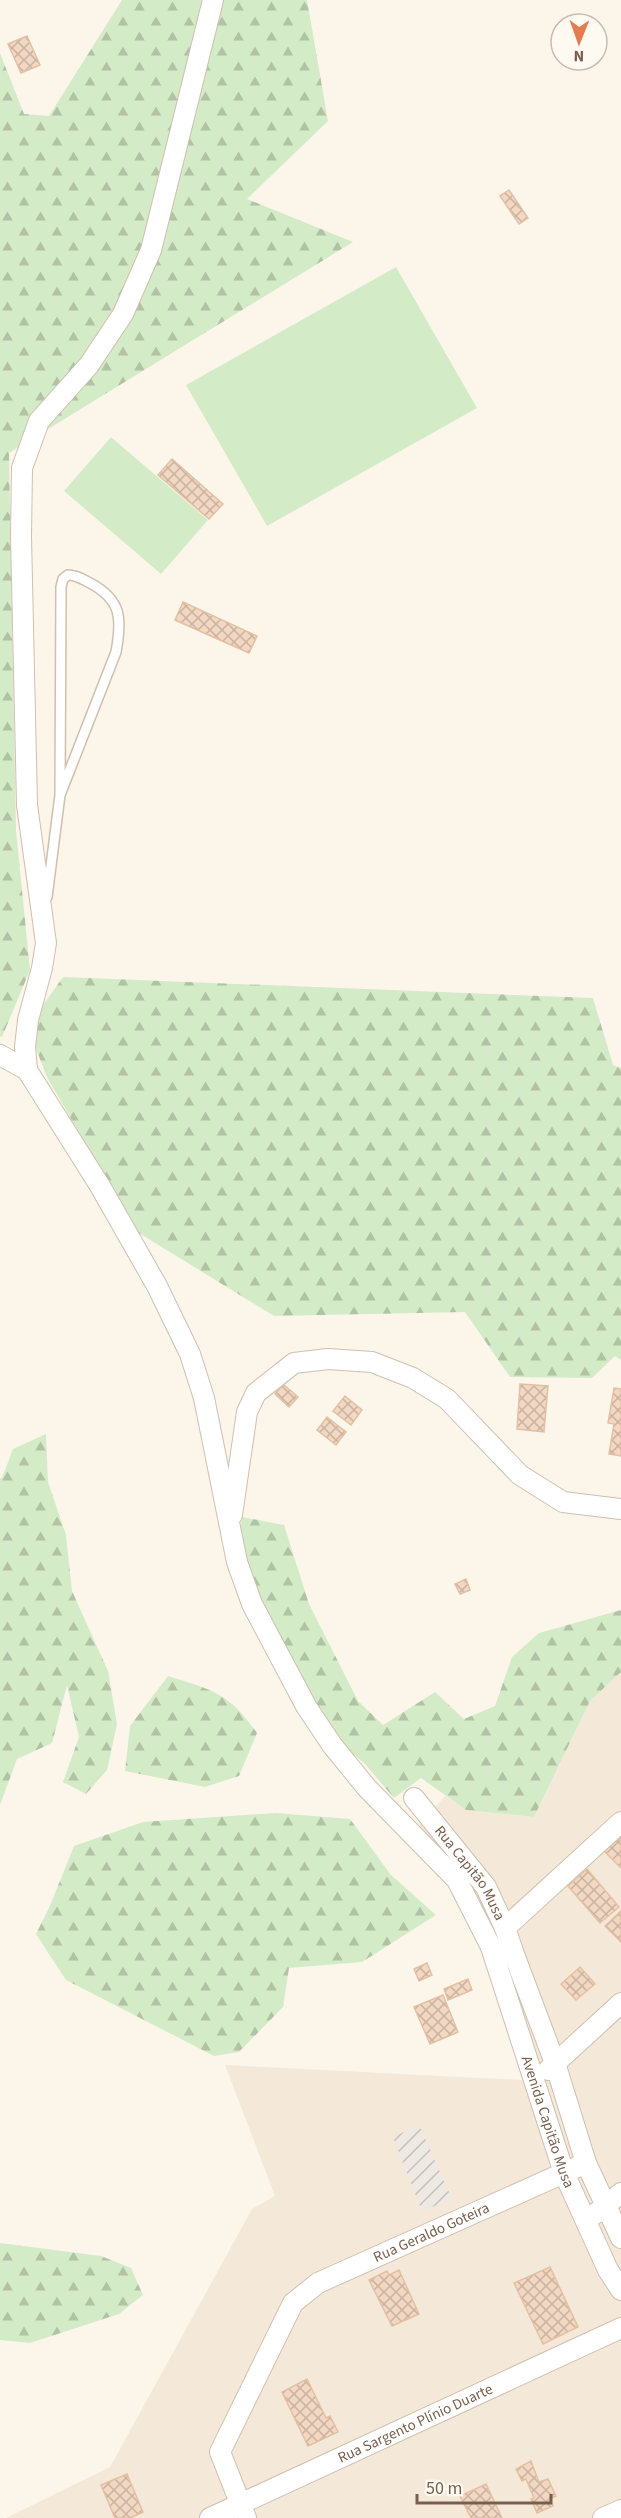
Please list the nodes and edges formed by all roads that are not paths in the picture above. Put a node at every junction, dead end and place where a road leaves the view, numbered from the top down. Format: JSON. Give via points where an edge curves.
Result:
{"nodes":[{"id":1,"x":213,"y":0,"type":"edge"},
{"id":2,"x":60,"y":795,"type":"junction"},
{"id":3,"x":44,"y":922,"type":"junction"},
{"id":4,"x":0,"y":1055,"type":"edge"},
{"id":5,"x":27,"y":1070,"type":"junction"},
{"id":6,"x":621,"y":1509,"type":"edge"},
{"id":7,"x":230,"y":1527,"type":"junction"},
{"id":8,"x":414,"y":1798,"type":"dead end"},
{"id":9,"x":621,"y":1822,"type":"edge"},
{"id":10,"x":505,"y":1928,"type":"junction"},
{"id":11,"x":491,"y":1947,"type":"junction"},
{"id":12,"x":515,"y":1957,"type":"junction"},
{"id":13,"x":621,"y":2003,"type":"edge"},
{"id":14,"x":555,"y":2063,"type":"junction"},
{"id":15,"x":535,"y":2084,"type":"junction"},
{"id":16,"x":586,"y":2163,"type":"junction"},
{"id":17,"x":564,"y":2173,"type":"junction"},
{"id":18,"x":621,"y":2193,"type":"edge"},
{"id":19,"x":605,"y":2208,"type":"junction"},
{"id":20,"x":584,"y":2222,"type":"junction"},
{"id":21,"x":621,"y":2238,"type":"edge"},
{"id":22,"x":621,"y":2290,"type":"edge"},
{"id":23,"x":621,"y":2328,"type":"edge"},
{"id":24,"x":621,"y":2510,"type":"edge"},
{"id":25,"x":243,"y":2511,"type":"edge"},
{"id":26,"x":210,"y":2518,"type":"edge"},
{"id":27,"x":603,"y":2518,"type":"edge"}],
"edges":[{"from":1,"to":3,"type":"street","via":[[151,250],[123,314],[89,365],[39,421],[22,468],[27,805]]},
{"from":2,"to":2,"type":"lane","via":[[116,652],[120,630],[118,611],[104,590],[76,575],[68,575],[61,587]]},
{"from":2,"to":3,"type":"lane"},
{"from":3,"to":5,"type":"street","via":[[42,968],[28,1020]]},
{"from":4,"to":5,"type":"street"},
{"from":5,"to":7,"type":"street","name":"Avenida Capitão Musa","via":[[157,1286],[190,1354],[204,1398]]},
{"from":6,"to":7,"type":"street","via":[[563,1502],[520,1475],[447,1399],[413,1378],[372,1362],[328,1359],[294,1363],[256,1393],[247,1412]]},
{"from":7,"to":11,"type":"street","name":"Avenida Capitão Musa","via":[[252,1604],[306,1707],[367,1788],[457,1880]]},
{"from":8,"to":10,"type":"street","name":"Rua Capitão Musa","via":[[486,1887]]},
{"from":9,"to":10,"type":"street"},
{"from":10,"to":12,"type":"street","name":"Rua Capitão Musa"},
{"from":11,"to":12,"type":"street"},
{"from":11,"to":15,"type":"street","name":"Avenida Capitão Musa"},
{"from":12,"to":14,"type":"street","name":"Avenida Capitão Musa"},
{"from":13,"to":14,"type":"street"},
{"from":14,"to":15,"type":"street"},
{"from":14,"to":16,"type":"street","name":"Avenida Capitão Musa"},
{"from":15,"to":17,"type":"street","name":"Avenida Capitão Musa"},
{"from":16,"to":17,"type":"street","name":"Rua Geraldo Goteira"},
{"from":16,"to":19,"type":"street","name":"Avenida Capitão Musa"},
{"from":17,"to":20,"type":"street","name":"Avenida Capitão Musa"},
{"from":17,"to":25,"type":"street","name":"Rua Geraldo Goteira","via":[[318,2283],[293,2303],[220,2452]]},
{"from":18,"to":19,"type":"street"},
{"from":19,"to":20,"type":"street"},
{"from":19,"to":21,"type":"street","name":"Avenida Capitão Musa"},
{"from":20,"to":22,"type":"street","name":"Avenida Capitão Musa"},
{"from":23,"to":25,"type":"street","name":"Rua Sargento Plínio Duarte"},
{"from":24,"to":27,"type":"street"},
{"from":25,"to":26,"type":"street","name":"Rua Sargento Plínio Duarte"}]}
